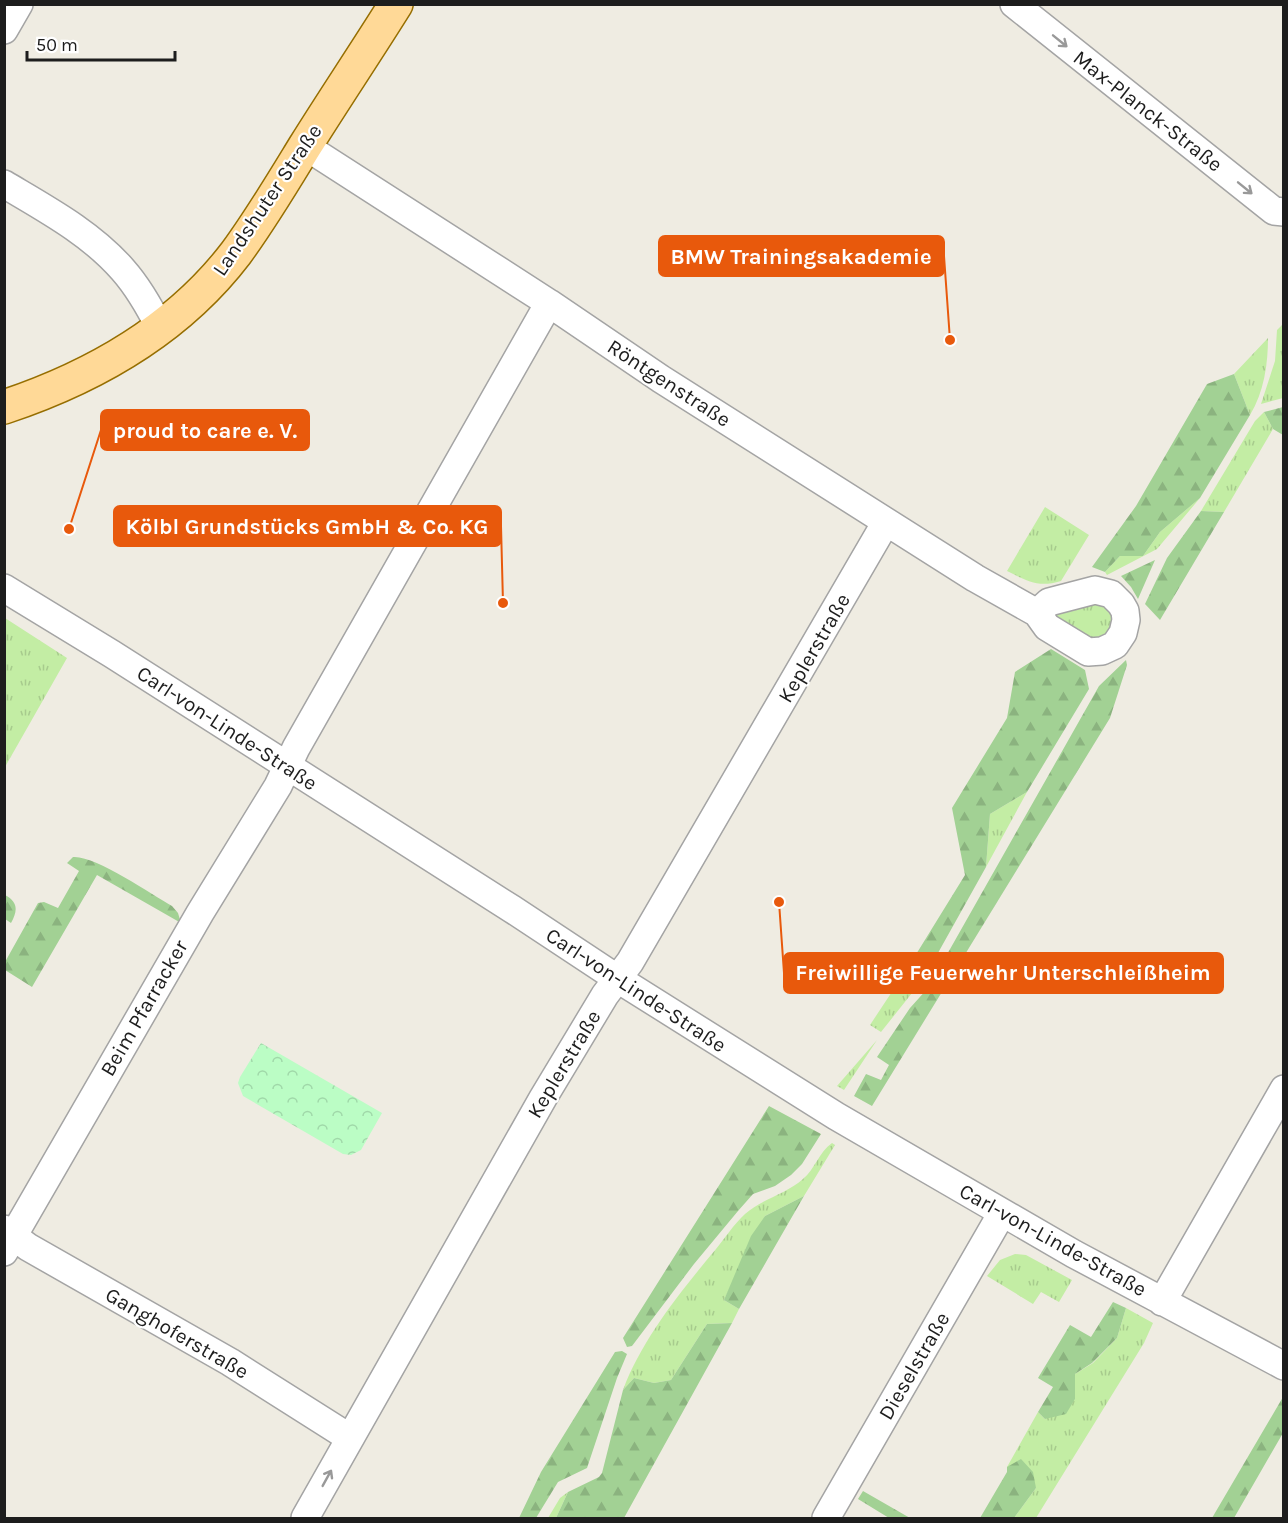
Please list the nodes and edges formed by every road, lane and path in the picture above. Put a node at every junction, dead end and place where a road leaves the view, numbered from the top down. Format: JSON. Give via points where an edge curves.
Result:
{"nodes":[{"id":1,"x":19,"y":4,"type":"edge"},
{"id":2,"x":396,"y":4,"type":"edge"},
{"id":3,"x":1014,"y":4,"type":"edge"},
{"id":4,"x":4,"y":30,"type":"edge"},
{"id":5,"x":305,"y":146,"type":"junction"},
{"id":6,"x":4,"y":184,"type":"edge"},
{"id":7,"x":1284,"y":212,"type":"edge"},
{"id":8,"x":549,"y":303,"type":"junction"},
{"id":9,"x":160,"y":328,"type":"junction"},
{"id":10,"x":4,"y":406,"type":"edge"},
{"id":11,"x":886,"y":522,"type":"junction"},
{"id":12,"x":4,"y":588,"type":"edge"},
{"id":13,"x":1037,"y":613,"type":"dead end"},
{"id":14,"x":287,"y":766,"type":"junction"},
{"id":15,"x":618,"y":979,"type":"junction"},
{"id":16,"x":1284,"y":1089,"type":"edge"},
{"id":17,"x":1002,"y":1213,"type":"junction"},
{"id":18,"x":8,"y":1239,"type":"edge"},
{"id":19,"x":1162,"y":1302,"type":"junction"},
{"id":20,"x":1284,"y":1366,"type":"edge"},
{"id":21,"x":350,"y":1438,"type":"junction"},
{"id":22,"x":305,"y":1518,"type":"edge"},
{"id":23,"x":826,"y":1518,"type":"edge"}],
"edges":[{"from":1,"to":4,"type":"street"},
{"from":2,"to":5,"type":"main road","name":"Landshuter Straße"},
{"from":3,"to":7,"type":"street","name":"Max-Planck-Straße","one_way":true,"via":[[1274,211]]},
{"from":5,"to":8,"type":"street","name":"Röntgenstraße"},
{"from":5,"to":9,"type":"main road","name":"Landshuter Straße","via":[[235,253],[193,300]]},
{"from":6,"to":9,"type":"street","via":[[60,218],[106,253],[141,294]]},
{"from":8,"to":11,"type":"street","name":"Röntgenstraße"},
{"from":8,"to":14,"type":"street","name":"Beim Pfarracker"},
{"from":9,"to":10,"type":"main road","name":"Landshuter Straße","via":[[102,367]]},
{"from":11,"to":13,"type":"street","name":"Röntgenstraße"},
{"from":11,"to":15,"type":"street","name":"Keplerstraße"},
{"from":12,"to":14,"type":"street","name":"Carl-von-Linde-Straße"},
{"from":14,"to":15,"type":"street","name":"Carl-von-Linde-Straße"},
{"from":14,"to":18,"type":"street","name":"Beim Pfarracker"},
{"from":15,"to":17,"type":"street","name":"Carl-von-Linde-Straße","via":[[836,1116]]},
{"from":15,"to":21,"type":"street","name":"Keplerstraße","via":[[543,1098]]},
{"from":16,"to":19,"type":"street"},
{"from":17,"to":19,"type":"street","name":"Carl-von-Linde-Straße"},
{"from":17,"to":23,"type":"street","name":"Dieselstraße"},
{"from":18,"to":21,"type":"street","name":"Ganghoferstraße","via":[[241,1368]]},
{"from":19,"to":20,"type":"street","name":"Carl-von-Linde-Straße"},
{"from":22,"to":21,"type":"street","name":"Keplerstraße","one_way":true}]}
